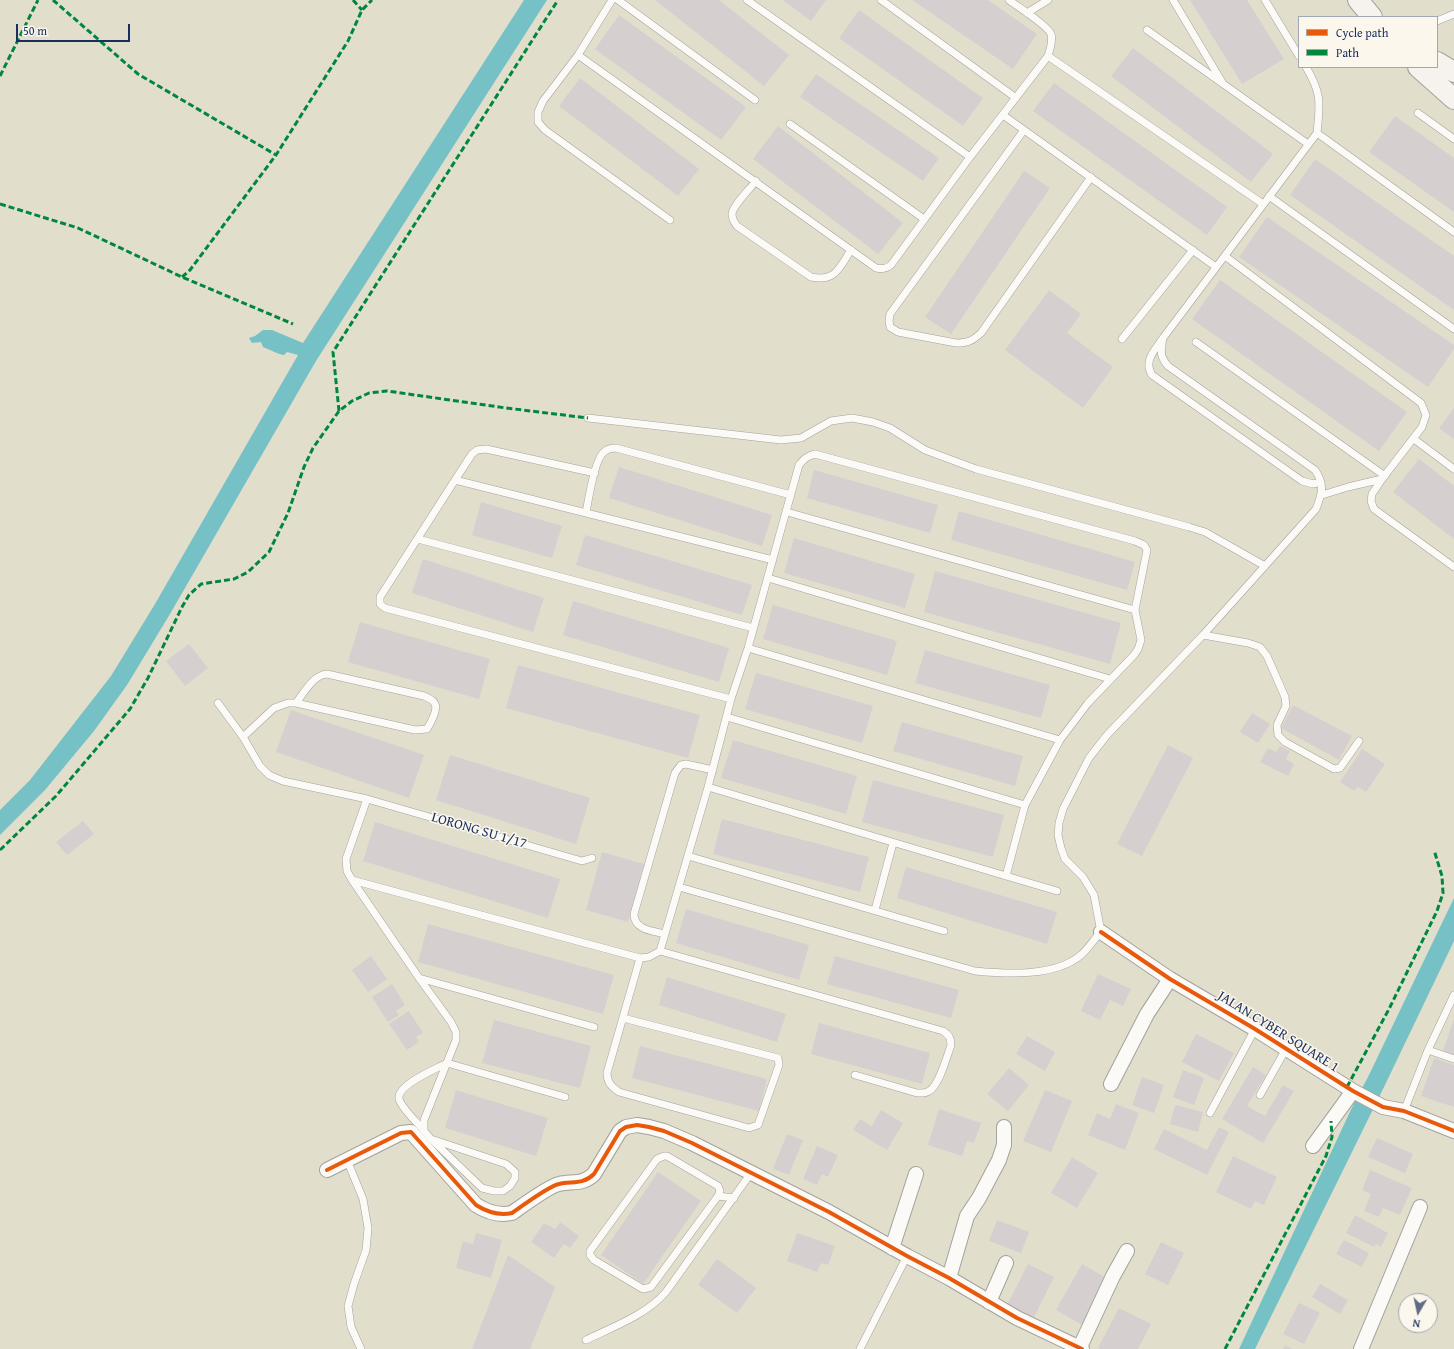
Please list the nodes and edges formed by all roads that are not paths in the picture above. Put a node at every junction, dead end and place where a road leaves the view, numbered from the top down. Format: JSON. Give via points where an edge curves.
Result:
{"nodes":[{"id":1,"x":612,"y":0,"type":"edge"},
{"id":2,"x":618,"y":0,"type":"edge"},
{"id":3,"x":747,"y":0,"type":"edge"},
{"id":4,"x":881,"y":0,"type":"edge"},
{"id":5,"x":1009,"y":0,"type":"edge"},
{"id":6,"x":1048,"y":0,"type":"edge"},
{"id":7,"x":1173,"y":0,"type":"edge"},
{"id":8,"x":1265,"y":0,"type":"edge"},
{"id":9,"x":1358,"y":0,"type":"edge"},
{"id":10,"x":1027,"y":13,"type":"junction"},
{"id":11,"x":1454,"y":14,"type":"edge"},
{"id":12,"x":1371,"y":16,"type":"edge"},
{"id":13,"x":1438,"y":21,"type":"edge"},
{"id":14,"x":1147,"y":30,"type":"dead end"},
{"id":15,"x":1298,"y":54,"type":"edge"},
{"id":16,"x":578,"y":55,"type":"junction"},
{"id":17,"x":1048,"y":56,"type":"junction"},
{"id":18,"x":1307,"y":68,"type":"edge"},
{"id":19,"x":1419,"y":68,"type":"edge"},
{"id":20,"x":1224,"y":85,"type":"junction"},
{"id":21,"x":1016,"y":98,"type":"junction"},
{"id":22,"x":1454,"y":99,"type":"edge"},
{"id":23,"x":755,"y":100,"type":"dead end"},
{"id":24,"x":1418,"y":113,"type":"dead end"},
{"id":25,"x":1003,"y":115,"type":"junction"},
{"id":26,"x":790,"y":124,"type":"dead end"},
{"id":27,"x":1024,"y":130,"type":"junction"},
{"id":28,"x":1316,"y":133,"type":"junction"},
{"id":29,"x":1454,"y":139,"type":"edge"},
{"id":30,"x":1308,"y":144,"type":"junction"},
{"id":31,"x":970,"y":157,"type":"junction"},
{"id":32,"x":1090,"y":177,"type":"junction"},
{"id":33,"x":756,"y":181,"type":"junction"},
{"id":34,"x":1269,"y":196,"type":"junction"},
{"id":35,"x":1263,"y":204,"type":"junction"},
{"id":36,"x":924,"y":219,"type":"junction"},
{"id":37,"x":670,"y":220,"type":"dead end"},
{"id":38,"x":1454,"y":232,"type":"edge"},
{"id":39,"x":851,"y":250,"type":"junction"},
{"id":40,"x":1193,"y":250,"type":"junction"},
{"id":41,"x":1225,"y":256,"type":"junction"},
{"id":42,"x":1216,"y":267,"type":"junction"},
{"id":43,"x":1454,"y":329,"type":"edge"},
{"id":44,"x":1163,"y":338,"type":"junction"},
{"id":45,"x":1122,"y":339,"type":"dead end"},
{"id":46,"x":1196,"y":342,"type":"dead end"},
{"id":47,"x":588,"y":418,"type":"dead end"},
{"id":48,"x":1414,"y":439,"type":"junction"},
{"id":49,"x":1454,"y":469,"type":"edge"},
{"id":50,"x":595,"y":472,"type":"junction"},
{"id":51,"x":1383,"y":477,"type":"junction"},
{"id":52,"x":455,"y":480,"type":"junction"},
{"id":53,"x":1321,"y":482,"type":"junction"},
{"id":54,"x":791,"y":495,"type":"junction"},
{"id":55,"x":1322,"y":495,"type":"junction"},
{"id":56,"x":787,"y":512,"type":"junction"},
{"id":57,"x":586,"y":513,"type":"junction"},
{"id":58,"x":418,"y":539,"type":"junction"},
{"id":59,"x":773,"y":560,"type":"junction"},
{"id":60,"x":1265,"y":566,"type":"junction"},
{"id":61,"x":1454,"y":567,"type":"edge"},
{"id":62,"x":768,"y":578,"type":"junction"},
{"id":63,"x":1135,"y":610,"type":"junction"},
{"id":64,"x":753,"y":628,"type":"junction"},
{"id":65,"x":1203,"y":635,"type":"junction"},
{"id":66,"x":748,"y":648,"type":"junction"},
{"id":67,"x":1110,"y":679,"type":"junction"},
{"id":68,"x":731,"y":699,"type":"junction"},
{"id":69,"x":218,"y":703,"type":"dead end"},
{"id":70,"x":296,"y":703,"type":"junction"},
{"id":71,"x":727,"y":717,"type":"junction"},
{"id":72,"x":243,"y":737,"type":"junction"},
{"id":73,"x":1060,"y":740,"type":"junction"},
{"id":74,"x":1359,"y":741,"type":"dead end"},
{"id":75,"x":713,"y":770,"type":"junction"},
{"id":76,"x":708,"y":787,"type":"junction"},
{"id":77,"x":367,"y":799,"type":"junction"},
{"id":78,"x":1025,"y":805,"type":"junction"},
{"id":79,"x":894,"y":842,"type":"junction"},
{"id":80,"x":688,"y":856,"type":"junction"},
{"id":81,"x":592,"y":858,"type":"dead end"},
{"id":82,"x":1006,"y":876,"type":"junction"},
{"id":83,"x":352,"y":880,"type":"junction"},
{"id":84,"x":679,"y":887,"type":"junction"},
{"id":85,"x":1057,"y":892,"type":"dead end"},
{"id":86,"x":875,"y":910,"type":"junction"},
{"id":87,"x":944,"y":931,"type":"dead end"},
{"id":88,"x":1101,"y":932,"type":"junction"},
{"id":89,"x":665,"y":934,"type":"junction"},
{"id":90,"x":660,"y":951,"type":"junction"},
{"id":91,"x":640,"y":958,"type":"junction"},
{"id":92,"x":419,"y":978,"type":"junction"},
{"id":93,"x":1170,"y":979,"type":"junction"},
{"id":94,"x":1454,"y":995,"type":"edge"},
{"id":95,"x":623,"y":1018,"type":"junction"},
{"id":96,"x":594,"y":1027,"type":"dead end"},
{"id":97,"x":1255,"y":1029,"type":"junction"},
{"id":98,"x":1286,"y":1049,"type":"junction"},
{"id":99,"x":1428,"y":1050,"type":"junction"},
{"id":100,"x":1454,"y":1059,"type":"edge"},
{"id":101,"x":447,"y":1063,"type":"junction"},
{"id":102,"x":855,"y":1076,"type":"dead end"},
{"id":103,"x":1111,"y":1084,"type":"dead end"},
{"id":104,"x":1357,"y":1093,"type":"junction"},
{"id":105,"x":1260,"y":1095,"type":"dead end"},
{"id":106,"x":565,"y":1097,"type":"dead end"},
{"id":107,"x":1404,"y":1111,"type":"junction"},
{"id":108,"x":1210,"y":1113,"type":"dead end"},
{"id":109,"x":1004,"y":1126,"type":"dead end"},
{"id":110,"x":424,"y":1131,"type":"junction"},
{"id":111,"x":1454,"y":1131,"type":"edge"},
{"id":112,"x":431,"y":1140,"type":"junction"},
{"id":113,"x":1312,"y":1146,"type":"dead end"},
{"id":114,"x":347,"y":1160,"type":"junction"},
{"id":115,"x":327,"y":1170,"type":"dead end"},
{"id":116,"x":751,"y":1173,"type":"junction"},
{"id":117,"x":916,"y":1174,"type":"dead end"},
{"id":118,"x":718,"y":1196,"type":"junction"},
{"id":119,"x":734,"y":1198,"type":"junction"},
{"id":120,"x":1420,"y":1207,"type":"dead end"},
{"id":121,"x":892,"y":1248,"type":"junction"},
{"id":122,"x":1127,"y":1252,"type":"dead end"},
{"id":123,"x":907,"y":1256,"type":"junction"},
{"id":124,"x":1006,"y":1263,"type":"dead end"},
{"id":125,"x":949,"y":1278,"type":"junction"},
{"id":126,"x":989,"y":1302,"type":"junction"},
{"id":127,"x":586,"y":1340,"type":"dead end"},
{"id":128,"x":1081,"y":1348,"type":"edge"},
{"id":129,"x":361,"y":1349,"type":"edge"},
{"id":130,"x":860,"y":1349,"type":"edge"},
{"id":131,"x":1361,"y":1349,"type":"edge"}],
"edges":[{"from":1,"to":16,"type":"lane"},
{"from":2,"to":23,"type":"lane"},
{"from":3,"to":31,"type":"lane"},
{"from":4,"to":21,"type":"lane"},
{"from":5,"to":10,"type":"lane"},
{"from":6,"to":10,"type":"lane"},
{"from":7,"to":20,"type":"lane"},
{"from":8,"to":15,"type":"lane"},
{"from":9,"to":12,"type":"street"},
{"from":10,"to":17,"type":"lane","via":[[1047,28],[1052,36]]},
{"from":11,"to":13,"type":"lane"},
{"from":14,"to":20,"type":"lane"},
{"from":16,"to":33,"type":"lane"},
{"from":16,"to":37,"type":"lane","via":[[543,102],[538,112],[538,122],[545,130]]},
{"from":17,"to":21,"type":"lane"},
{"from":17,"to":35,"type":"lane"},
{"from":18,"to":28,"type":"lane","via":[[1315,82],[1320,106]]},
{"from":19,"to":22,"type":"street"},
{"from":20,"to":30,"type":"lane"},
{"from":21,"to":25,"type":"lane"},
{"from":24,"to":29,"type":"lane"},
{"from":25,"to":27,"type":"lane"},
{"from":25,"to":31,"type":"lane"},
{"from":26,"to":36,"type":"lane"},
{"from":27,"to":32,"type":"lane"},
{"from":27,"to":32,"type":"lane","via":[[890,314],[890,327],[898,332],[956,343],[974,340]]},
{"from":28,"to":30,"type":"lane"},
{"from":28,"to":38,"type":"lane"},
{"from":30,"to":34,"type":"lane"},
{"from":31,"to":36,"type":"lane"},
{"from":32,"to":40,"type":"lane"},
{"from":33,"to":39,"type":"lane"},
{"from":33,"to":39,"type":"lane","via":[[734,209],[733,221],[737,226],[811,277],[821,279],[835,273]]},
{"from":34,"to":35,"type":"lane"},
{"from":34,"to":43,"type":"lane"},
{"from":35,"to":41,"type":"lane"},
{"from":36,"to":39,"type":"lane","via":[[892,265],[887,268],[876,268]]},
{"from":40,"to":42,"type":"lane"},
{"from":40,"to":45,"type":"lane"},
{"from":41,"to":42,"type":"lane"},
{"from":41,"to":48,"type":"lane","via":[[1421,403],[1426,415]]},
{"from":42,"to":44,"type":"lane"},
{"from":44,"to":53,"type":"lane","via":[[1161,357],[1168,366],[1314,470]]},
{"from":44,"to":53,"type":"lane","via":[[1148,361],[1152,375],[1302,481],[1313,484]]},
{"from":46,"to":51,"type":"lane"},
{"from":47,"to":60,"type":"lane","via":[[781,440],[801,438],[831,421],[852,418],[873,422],[890,428],[925,450],[976,469],[1205,532]]},
{"from":48,"to":49,"type":"lane"},
{"from":48,"to":51,"type":"lane"},
{"from":50,"to":52,"type":"lane","via":[[486,449],[477,450],[472,454]]},
{"from":50,"to":54,"type":"lane","via":[[603,452],[616,448]]},
{"from":50,"to":57,"type":"lane"},
{"from":51,"to":55,"type":"lane"},
{"from":51,"to":61,"type":"lane","via":[[1372,494],[1374,509]]},
{"from":52,"to":57,"type":"lane"},
{"from":52,"to":58,"type":"lane"},
{"from":53,"to":55,"type":"lane"},
{"from":54,"to":56,"type":"lane"},
{"from":54,"to":63,"type":"lane","via":[[799,465],[808,456],[815,454],[1135,541],[1144,545],[1147,550]]},
{"from":55,"to":60,"type":"lane","via":[[1316,509]]},
{"from":56,"to":59,"type":"lane"},
{"from":56,"to":63,"type":"lane"},
{"from":57,"to":59,"type":"lane"},
{"from":58,"to":64,"type":"lane"},
{"from":58,"to":68,"type":"lane","via":[[380,597],[380,604],[385,608]]},
{"from":59,"to":62,"type":"lane"},
{"from":60,"to":65,"type":"lane"},
{"from":62,"to":64,"type":"lane"},
{"from":62,"to":67,"type":"lane"},
{"from":63,"to":67,"type":"lane","via":[[1141,640],[1138,649]]},
{"from":64,"to":66,"type":"lane"},
{"from":65,"to":74,"type":"lane","via":[[1248,643],[1260,647],[1267,656],[1285,697],[1286,706],[1277,725],[1278,735],[1285,742],[1337,769]]},
{"from":65,"to":88,"type":"lane","via":[[1106,735],[1089,758],[1063,809],[1058,835],[1061,848],[1065,858],[1083,876],[1094,895]]},
{"from":66,"to":68,"type":"lane"},
{"from":66,"to":73,"type":"lane"},
{"from":67,"to":73,"type":"lane"},
{"from":68,"to":71,"type":"lane"},
{"from":69,"to":72,"type":"lane","name":"LORONG SU 1/17"},
{"from":70,"to":70,"type":"lane","via":[[316,677],[327,674],[424,696],[432,700],[436,707],[426,729],[415,730]]},
{"from":70,"to":72,"type":"lane","via":[[274,708]]},
{"from":71,"to":75,"type":"lane"},
{"from":71,"to":78,"type":"lane"},
{"from":72,"to":77,"type":"lane","name":"LORONG SU 1/17","via":[[260,766],[269,775],[283,781]]},
{"from":73,"to":78,"type":"lane"},
{"from":75,"to":76,"type":"lane"},
{"from":75,"to":89,"type":"lane","via":[[686,764],[681,765],[675,773],[634,914],[640,928]]},
{"from":76,"to":79,"type":"lane"},
{"from":76,"to":80,"type":"lane"},
{"from":77,"to":81,"type":"lane","name":"LORONG SU 1/17","via":[[582,861]]},
{"from":77,"to":83,"type":"lane","via":[[346,859],[347,872]]},
{"from":78,"to":82,"type":"lane"},
{"from":79,"to":82,"type":"lane"},
{"from":79,"to":86,"type":"lane"},
{"from":80,"to":84,"type":"lane"},
{"from":80,"to":86,"type":"lane"},
{"from":82,"to":85,"type":"lane"},
{"from":83,"to":91,"type":"lane"},
{"from":83,"to":92,"type":"lane"},
{"from":84,"to":88,"type":"lane","via":[[976,971],[999,974],[1045,970],[1066,965],[1081,955]]},
{"from":84,"to":89,"type":"lane"},
{"from":86,"to":87,"type":"lane"},
{"from":88,"to":93,"type":"street","name":"JALAN CYBER SQUARE 1"},
{"from":89,"to":90,"type":"lane"},
{"from":90,"to":91,"type":"lane"},
{"from":90,"to":102,"type":"lane","via":[[943,1031],[951,1039],[951,1045],[931,1091],[916,1092]]},
{"from":91,"to":95,"type":"lane"},
{"from":92,"to":96,"type":"lane"},
{"from":92,"to":101,"type":"lane","via":[[456,1032],[456,1040]]},
{"from":93,"to":97,"type":"street","name":"JALAN CYBER SQUARE 1"},
{"from":93,"to":103,"type":"street","via":[[1147,1014]]},
{"from":94,"to":99,"type":"lane"},
{"from":95,"to":95,"type":"lane","via":[[778,1058],[779,1065],[758,1125],[749,1128],[620,1092],[611,1087],[607,1073]]},
{"from":97,"to":98,"type":"street","name":"JALAN CYBER SQUARE 1"},
{"from":97,"to":108,"type":"lane"},
{"from":98,"to":104,"type":"street","name":"JALAN CYBER SQUARE 1"},
{"from":98,"to":105,"type":"lane"},
{"from":99,"to":100,"type":"lane"},
{"from":99,"to":107,"type":"lane"},
{"from":101,"to":106,"type":"lane"},
{"from":101,"to":110,"type":"lane","via":[[424,1120]]},
{"from":101,"to":110,"type":"lane","via":[[410,1082],[400,1093],[404,1107]]},
{"from":104,"to":107,"type":"street","name":"JALAN CYBER SQUARE 1","via":[[1383,1107]]},
{"from":104,"to":113,"type":"street"},
{"from":107,"to":111,"type":"street","name":"JALAN CYBER SQUARE 1"},
{"from":109,"to":125,"type":"street","via":[[1004,1145],[999,1160],[967,1216]]},
{"from":110,"to":112,"type":"lane"},
{"from":112,"to":112,"type":"lane","via":[[506,1164],[515,1172],[515,1178],[510,1186],[502,1191],[482,1188]]},
{"from":114,"to":115,"type":"street"},
{"from":114,"to":116,"type":"street","via":[[401,1133],[411,1132],[476,1205],[485,1211],[504,1214],[512,1213],[557,1184],[580,1182],[590,1178],[620,1132],[626,1127],[637,1125],[664,1131]]},
{"from":114,"to":129,"type":"lane","via":[[363,1199],[368,1228],[366,1250],[348,1306],[351,1327]]},
{"from":116,"to":119,"type":"lane"},
{"from":116,"to":121,"type":"street","via":[[829,1212]]},
{"from":117,"to":121,"type":"street"},
{"from":118,"to":118,"type":"lane","via":[[647,1289],[594,1260],[590,1255],[591,1247],[660,1157],[667,1156],[718,1186]]},
{"from":118,"to":119,"type":"lane"},
{"from":119,"to":127,"type":"lane","via":[[658,1302]]},
{"from":120,"to":131,"type":"street"},
{"from":121,"to":123,"type":"street"},
{"from":122,"to":128,"type":"street","via":[[1113,1276]]},
{"from":123,"to":125,"type":"street"},
{"from":123,"to":130,"type":"lane"},
{"from":124,"to":126,"type":"street"},
{"from":125,"to":126,"type":"street"},
{"from":126,"to":128,"type":"street"}]}
